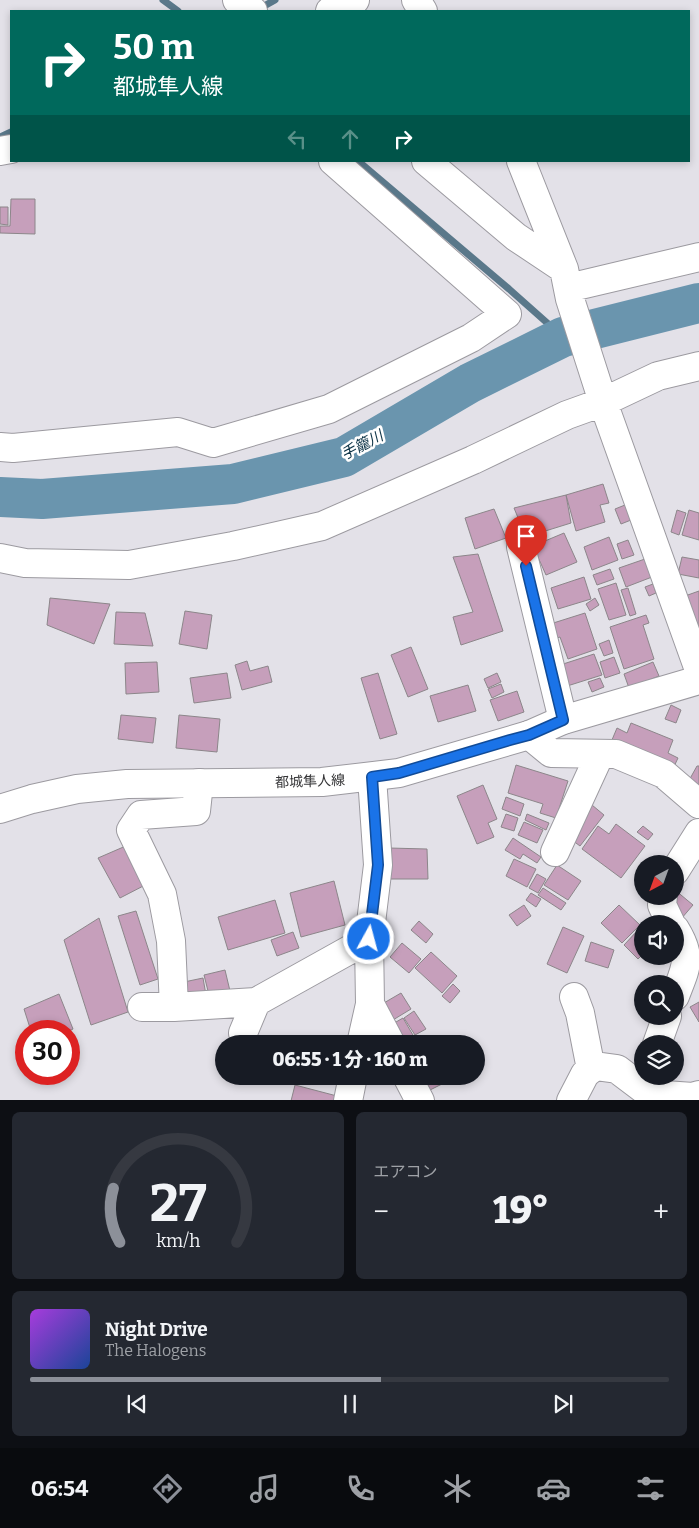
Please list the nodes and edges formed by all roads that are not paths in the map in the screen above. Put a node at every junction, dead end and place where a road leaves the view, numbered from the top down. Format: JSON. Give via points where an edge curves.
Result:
{"nodes":[{"id":1,"x":355,"y":0,"type":"edge"},
{"id":2,"x":332,"y":10,"type":"edge"},
{"id":3,"x":333,"y":162,"type":"edge"},
{"id":4,"x":427,"y":162,"type":"edge"},
{"id":5,"x":521,"y":162,"type":"edge"},
{"id":6,"x":699,"y":257,"type":"edge"},
{"id":7,"x":567,"y":285,"type":"junction"},
{"id":8,"x":699,"y":366,"type":"edge"},
{"id":9,"x":603,"y":402,"type":"junction"},
{"id":10,"x":0,"y":447,"type":"edge"},
{"id":11,"x":521,"y":547,"type":"dead end"},
{"id":12,"x":0,"y":558,"type":"edge"},
{"id":13,"x":699,"y":670,"type":"edge"},
{"id":14,"x":699,"y":680,"type":"edge"},
{"id":15,"x":563,"y":720,"type":"junction"},
{"id":16,"x":529,"y":735,"type":"junction"},
{"id":17,"x":600,"y":754,"type":"junction"},
{"id":18,"x":372,"y":777,"type":"junction"},
{"id":19,"x":199,"y":783,"type":"junction"},
{"id":20,"x":699,"y":804,"type":"edge"},
{"id":21,"x":0,"y":809,"type":"edge"},
{"id":22,"x":699,"y":833,"type":"edge"},
{"id":23,"x":555,"y":852,"type":"dead end"},
{"id":24,"x":684,"y":857,"type":"edge"},
{"id":25,"x":369,"y":939,"type":"junction"},
{"id":26,"x":684,"y":943,"type":"edge"},
{"id":27,"x":683,"y":975,"type":"edge"},
{"id":28,"x":574,"y":997,"type":"dead end"},
{"id":29,"x":256,"y":1002,"type":"junction"},
{"id":30,"x":370,"y":1004,"type":"junction"},
{"id":31,"x":174,"y":1007,"type":"junction"},
{"id":32,"x":142,"y":1008,"type":"dead end"},
{"id":33,"x":243,"y":1033,"type":"dead end"},
{"id":34,"x":363,"y":1035,"type":"edge"},
{"id":35,"x":386,"y":1035,"type":"edge"},
{"id":36,"x":591,"y":1069,"type":"junction"},
{"id":37,"x":634,"y":1078,"type":"edge"},
{"id":38,"x":352,"y":1085,"type":"edge"},
{"id":39,"x":412,"y":1085,"type":"edge"},
{"id":40,"x":645,"y":1085,"type":"edge"},
{"id":41,"x":699,"y":1096,"type":"edge"},
{"id":42,"x":348,"y":1100,"type":"edge"},
{"id":43,"x":420,"y":1100,"type":"edge"},
{"id":44,"x":572,"y":1100,"type":"edge"}],
"edges":[{"from":1,"to":2,"type":"street"},
{"from":3,"to":10,"type":"street","via":[[507,314],[471,338],[329,409],[213,443],[178,432]]},
{"from":4,"to":7,"type":"street"},
{"from":5,"to":7,"type":"street"},
{"from":6,"to":7,"type":"street"},
{"from":7,"to":9,"type":"street"},
{"from":8,"to":9,"type":"street","via":[[658,376]]},
{"from":9,"to":12,"type":"street","via":[[567,415],[322,526],[129,565],[25,563]]},
{"from":9,"to":13,"type":"street"},
{"from":11,"to":15,"type":"street"},
{"from":14,"to":15,"type":"street","name":"都城隼人線"},
{"from":15,"to":16,"type":"street","name":"都城隼人線"},
{"from":16,"to":17,"type":"street","via":[[551,753]]},
{"from":16,"to":18,"type":"street","name":"都城隼人線","via":[[399,773]]},
{"from":17,"to":20,"type":"street","via":[[616,754],[664,774]]},
{"from":17,"to":23,"type":"street"},
{"from":18,"to":19,"type":"street","name":"都城隼人線","via":[[322,782]]},
{"from":18,"to":25,"type":"street","via":[[378,865]]},
{"from":19,"to":21,"type":"street","name":"都城隼人線","via":[[127,784],[77,789]]},
{"from":19,"to":31,"type":"street","via":[[196,811],[141,815],[131,830],[162,894],[171,942]]},
{"from":22,"to":24,"type":"street"},
{"from":25,"to":29,"type":"street"},
{"from":25,"to":30,"type":"street"},
{"from":26,"to":27,"type":"street","via":[[686,966]]},
{"from":28,"to":36,"type":"street"},
{"from":29,"to":31,"type":"street"},
{"from":29,"to":33,"type":"street"},
{"from":30,"to":34,"type":"street"},
{"from":30,"to":35,"type":"street"},
{"from":31,"to":32,"type":"street"},
{"from":36,"to":37,"type":"street","via":[[595,1066],[616,1070]]},
{"from":36,"to":44,"type":"street","via":[[585,1074]]},
{"from":38,"to":42,"type":"street"},
{"from":39,"to":43,"type":"street"},
{"from":40,"to":41,"type":"street","via":[[650,1094]]}]}
